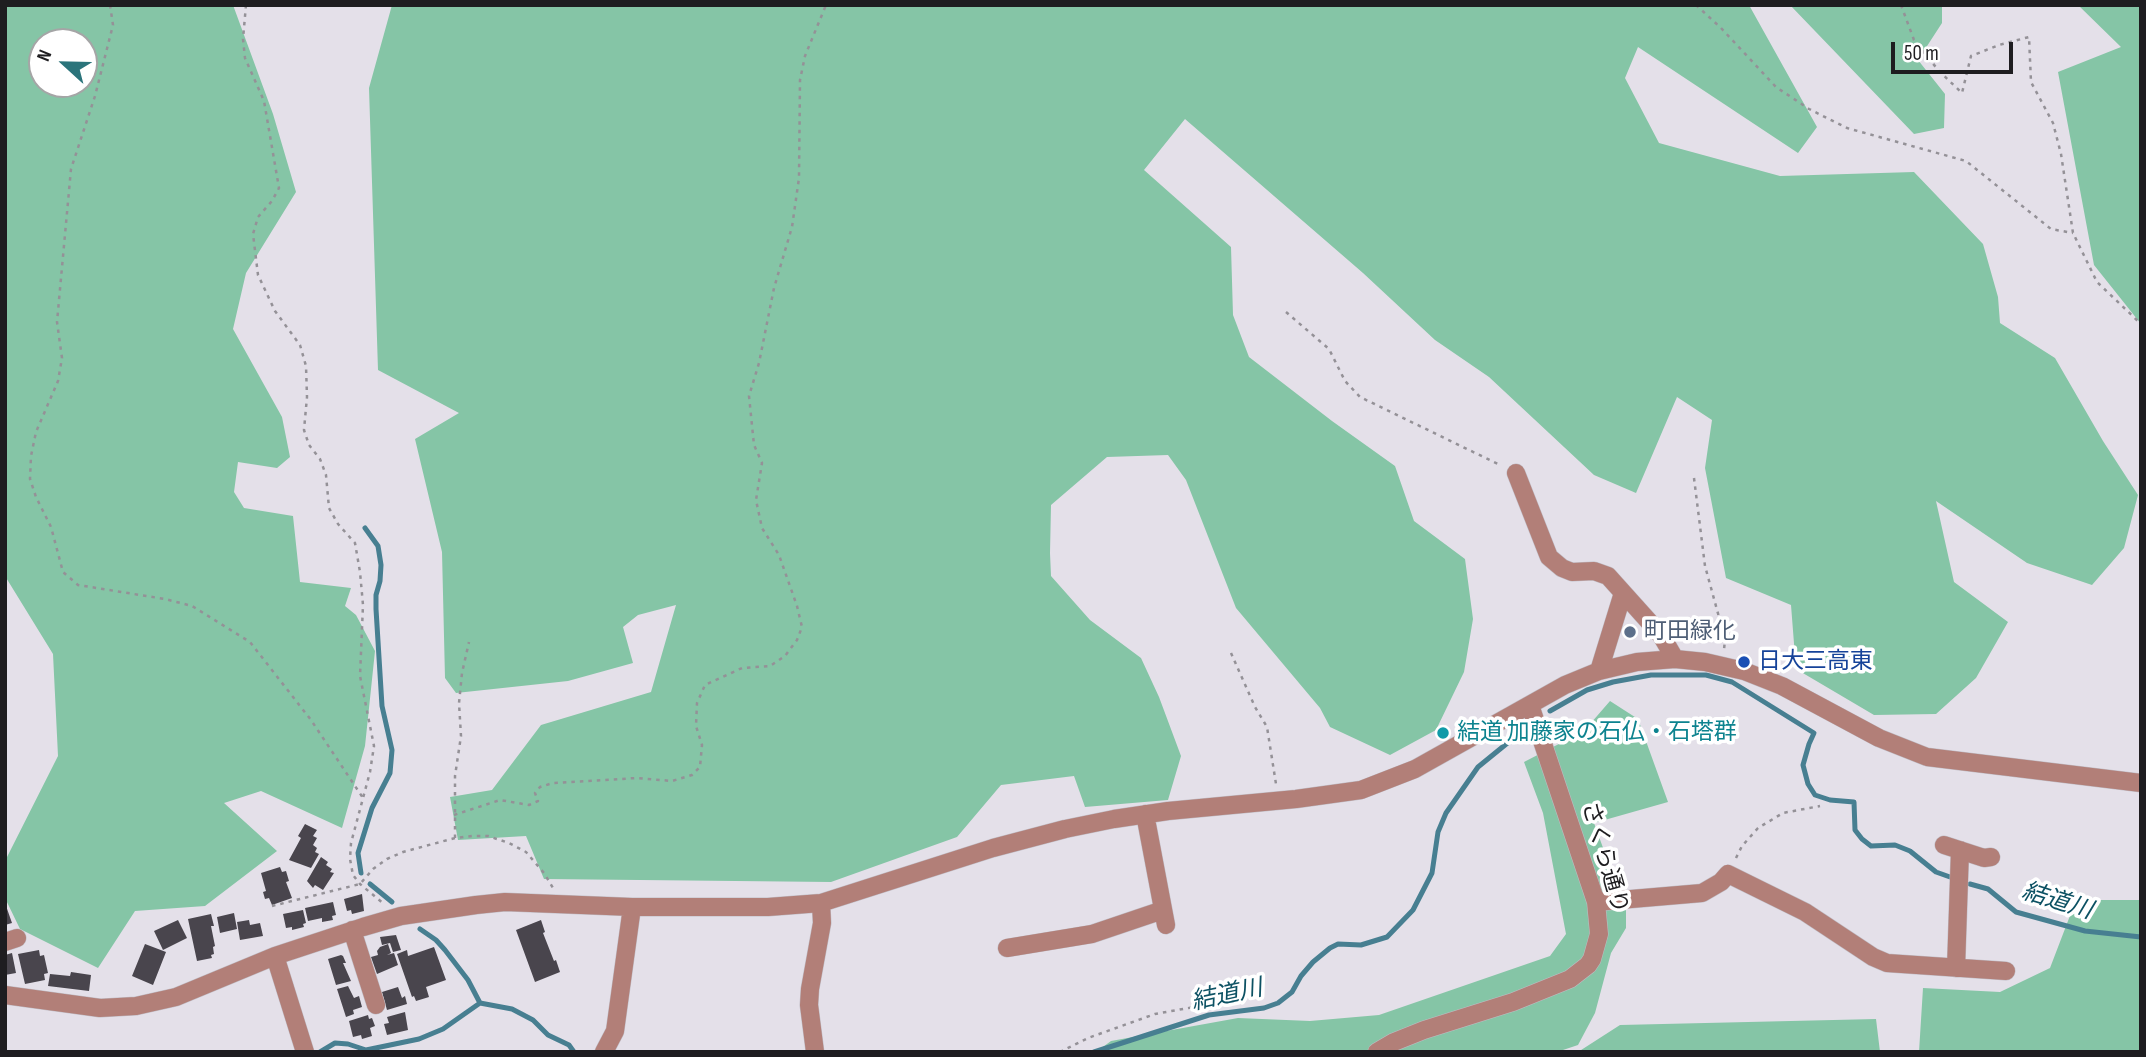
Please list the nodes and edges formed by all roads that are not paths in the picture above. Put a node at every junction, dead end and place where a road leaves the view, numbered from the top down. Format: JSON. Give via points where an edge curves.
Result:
{"nodes":[{"id":1,"x":1516,"y":473,"type":"road end"},
{"id":2,"x":1623,"y":593,"type":"junction"},
{"id":3,"x":1675,"y":659,"type":"junction"},
{"id":4,"x":1598,"y":671,"type":"junction"},
{"id":5,"x":1530,"y":705,"type":"junction"},
{"id":6,"x":2141,"y":783,"type":"edge"},
{"id":7,"x":1145,"y":814,"type":"junction"},
{"id":8,"x":1991,"y":857,"type":"dead end"},
{"id":9,"x":1595,"y":902,"type":"junction"},
{"id":10,"x":821,"y":903,"type":"junction"},
{"id":11,"x":632,"y":907,"type":"junction"},
{"id":12,"x":352,"y":930,"type":"junction"},
{"id":13,"x":1007,"y":948,"type":"dead end"},
{"id":14,"x":275,"y":956,"type":"junction"},
{"id":15,"x":1956,"y":968,"type":"junction"},
{"id":16,"x":2006,"y":971,"type":"dead end"},
{"id":17,"x":5,"y":995,"type":"edge"},
{"id":18,"x":376,"y":1005,"type":"dead end"},
{"id":19,"x":305,"y":1052,"type":"edge"},
{"id":20,"x":604,"y":1052,"type":"edge"},
{"id":21,"x":815,"y":1052,"type":"edge"},
{"id":22,"x":1377,"y":1052,"type":"edge"}],
"edges":[{"from":1,"to":2,"type":"street","via":[[1549,557],[1572,572],[1608,576]]},
{"from":2,"to":3,"type":"street","via":[[1661,635]]},
{"from":2,"to":4,"type":"street"},
{"from":3,"to":4,"type":"street"},
{"from":3,"to":6,"type":"street","via":[[1724,665],[1782,686],[1871,735],[1927,757]]},
{"from":4,"to":5,"type":"street"},
{"from":5,"to":7,"type":"street","via":[[1388,781],[1343,793]]},
{"from":5,"to":9,"type":"street","name":"さくら通り"},
{"from":7,"to":10,"type":"street","via":[[1016,841]]},
{"from":7,"to":13,"type":"street","via":[[1164,917]]},
{"from":8,"to":15,"type":"street","via":[[1952,848]]},
{"from":9,"to":15,"type":"street","via":[[1702,893],[1728,874],[1805,912],[1887,963]]},
{"from":9,"to":22,"type":"street","name":"さくら通り","via":[[1599,924],[1596,948],[1588,965],[1570,979],[1404,1038]]},
{"from":10,"to":11,"type":"street"},
{"from":10,"to":21,"type":"street","via":[[809,1005]]},
{"from":11,"to":12,"type":"street","via":[[505,902],[401,916]]},
{"from":11,"to":20,"type":"street","via":[[615,1031]]},
{"from":12,"to":14,"type":"street"},
{"from":12,"to":18,"type":"street"},
{"from":14,"to":17,"type":"street","via":[[176,998],[136,1006],[100,1008]]},
{"from":14,"to":19,"type":"street"},
{"from":15,"to":16,"type":"street"}]}
